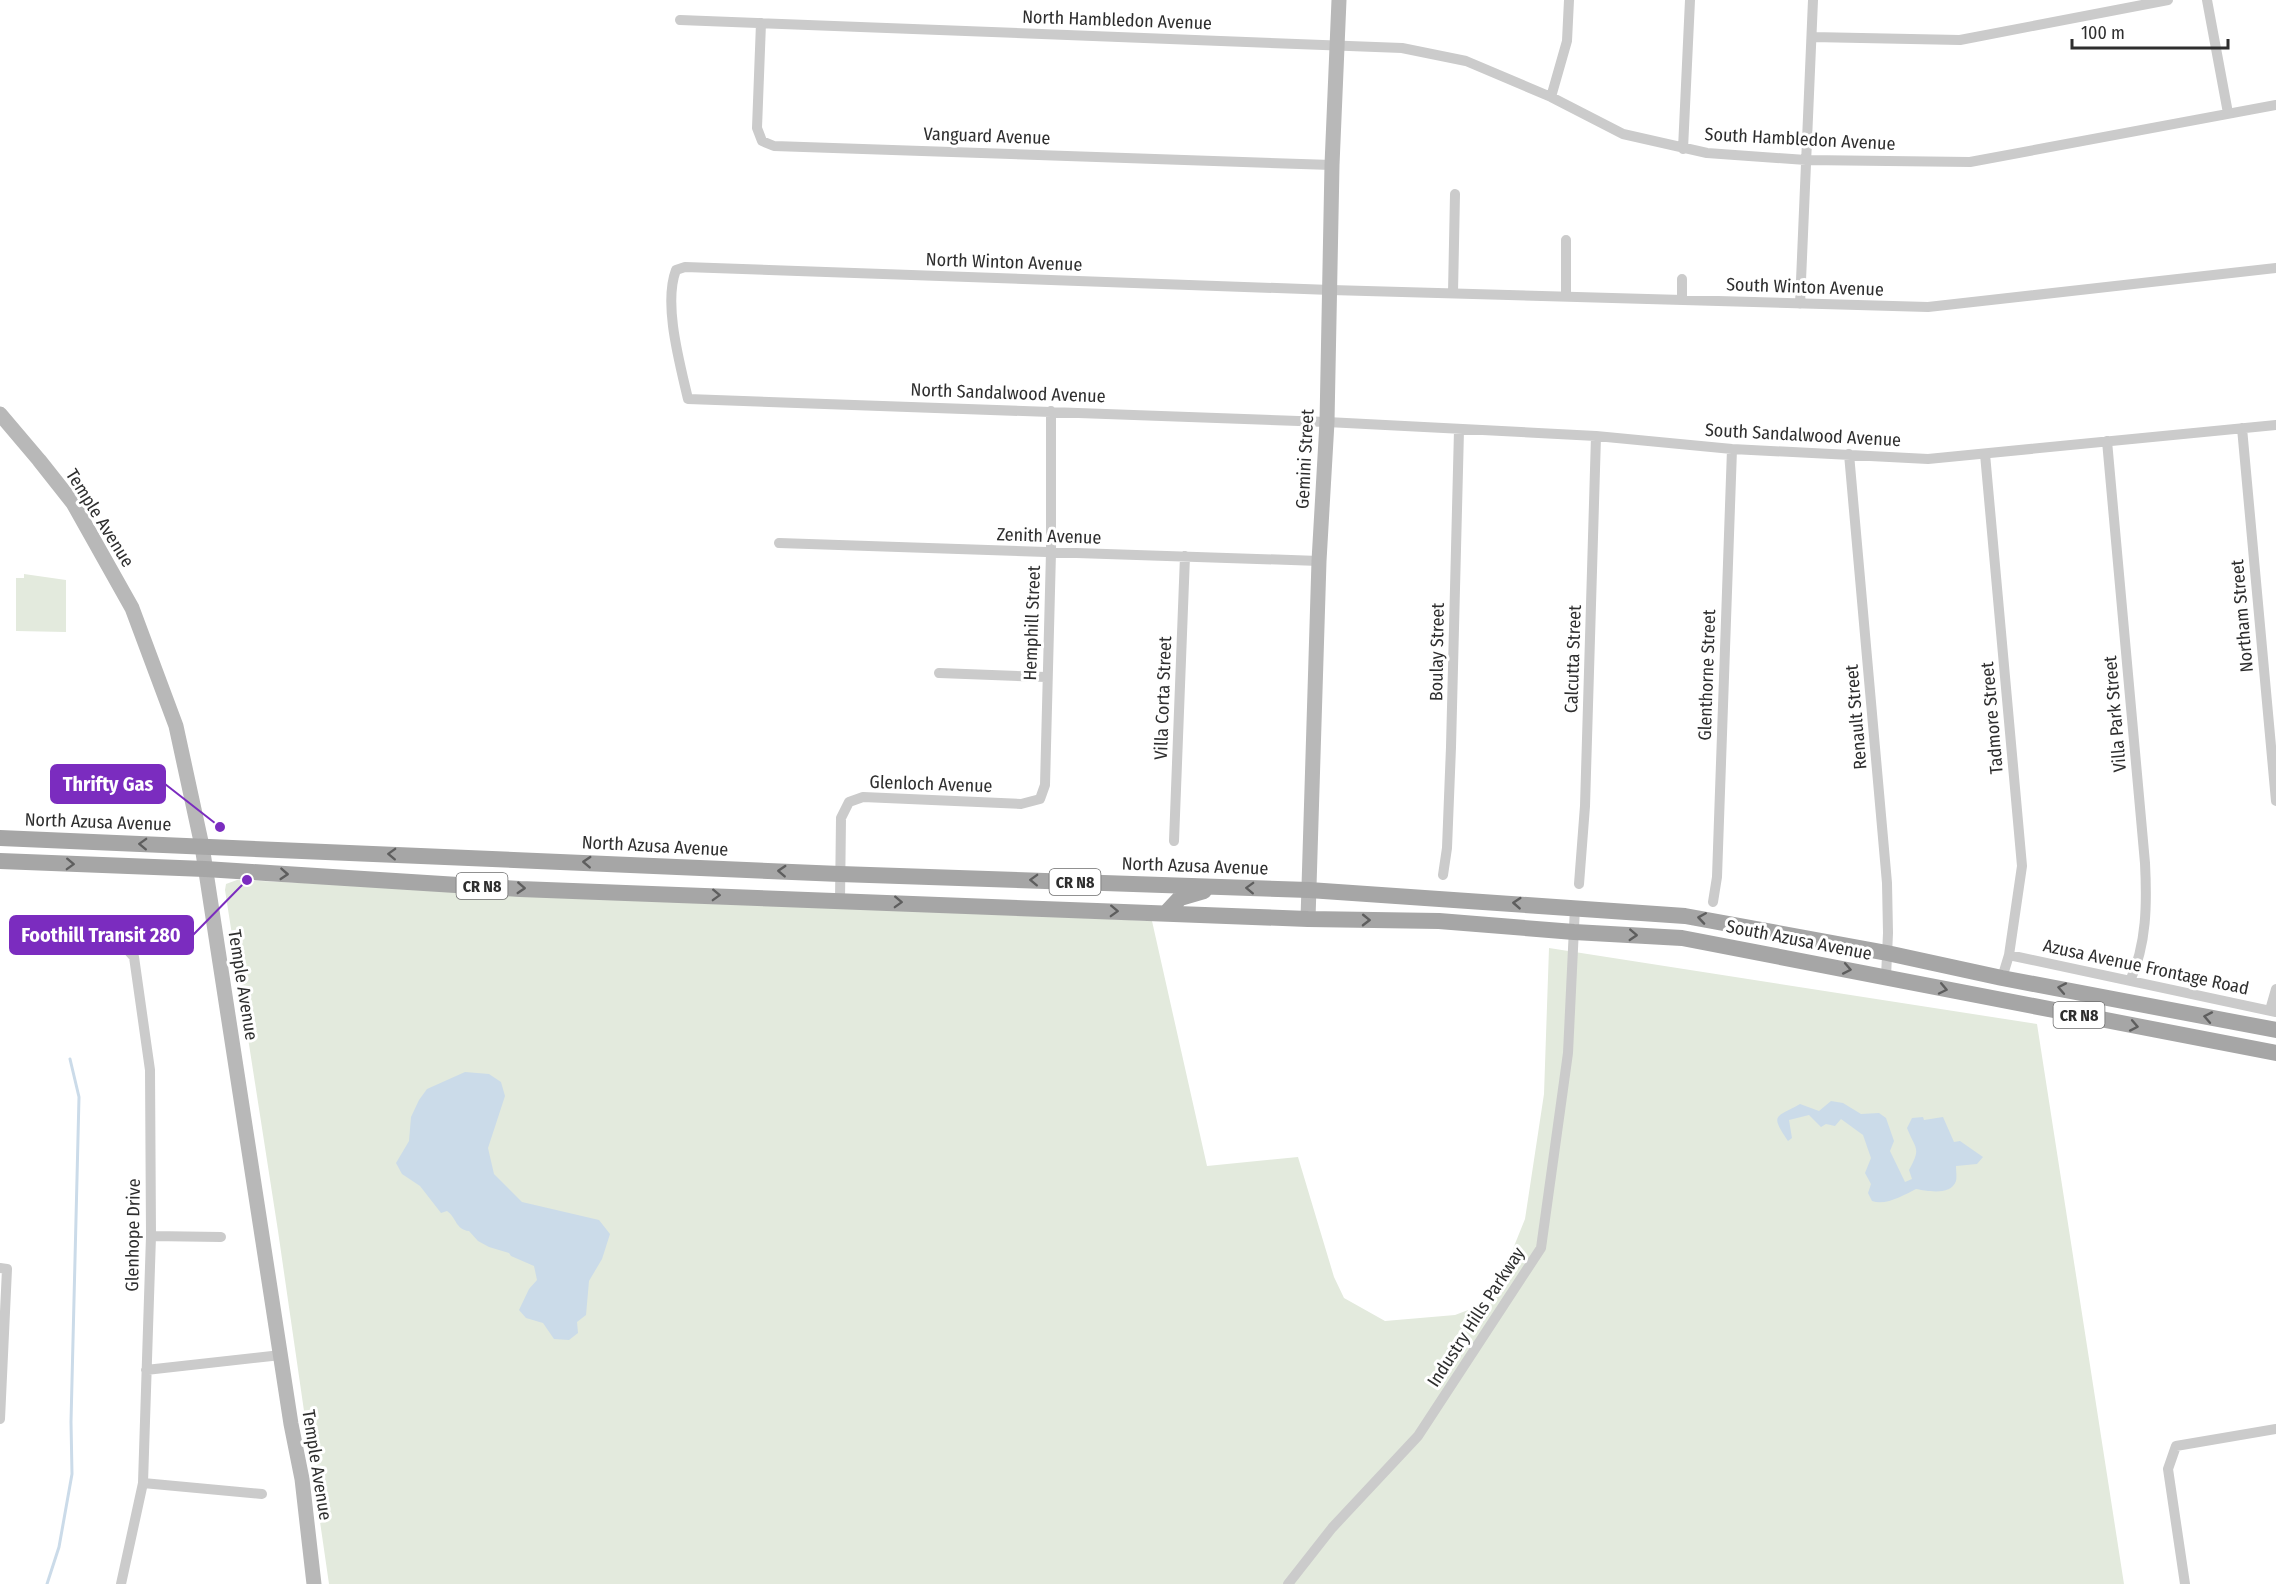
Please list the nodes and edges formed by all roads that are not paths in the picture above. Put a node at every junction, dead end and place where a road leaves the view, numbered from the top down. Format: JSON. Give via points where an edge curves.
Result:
{"nodes":[{"id":1,"x":1339,"y":0,"type":"edge"},
{"id":2,"x":1569,"y":0,"type":"edge"},
{"id":3,"x":1690,"y":0,"type":"edge"},
{"id":4,"x":1813,"y":0,"type":"edge"},
{"id":5,"x":2168,"y":0,"type":"edge"},
{"id":6,"x":2207,"y":0,"type":"edge"},
{"id":7,"x":680,"y":20,"type":"dead end"},
{"id":8,"x":761,"y":22,"type":"junction"},
{"id":9,"x":1812,"y":37,"type":"junction"},
{"id":10,"x":1337,"y":45,"type":"junction"},
{"id":11,"x":1551,"y":98,"type":"junction"},
{"id":12,"x":2276,"y":105,"type":"edge"},
{"id":13,"x":2228,"y":113,"type":"junction"},
{"id":14,"x":1683,"y":149,"type":"junction"},
{"id":15,"x":1806,"y":160,"type":"junction"},
{"id":16,"x":1332,"y":165,"type":"junction"},
{"id":17,"x":1455,"y":194,"type":"dead end"},
{"id":18,"x":1566,"y":240,"type":"dead end"},
{"id":19,"x":2276,"y":268,"type":"edge"},
{"id":20,"x":1682,"y":279,"type":"dead end"},
{"id":21,"x":1331,"y":290,"type":"junction"},
{"id":22,"x":1453,"y":293,"type":"junction"},
{"id":23,"x":1566,"y":296,"type":"junction"},
{"id":24,"x":1682,"y":298,"type":"junction"},
{"id":25,"x":1800,"y":304,"type":"junction"},
{"id":26,"x":688,"y":399,"type":"joint"},
{"id":27,"x":1051,"y":411,"type":"junction"},
{"id":28,"x":0,"y":414,"type":"edge"},
{"id":29,"x":1327,"y":422,"type":"junction"},
{"id":30,"x":2276,"y":425,"type":"edge"},
{"id":31,"x":2242,"y":428,"type":"junction"},
{"id":32,"x":1459,"y":430,"type":"junction"},
{"id":33,"x":1596,"y":436,"type":"junction"},
{"id":34,"x":2107,"y":441,"type":"junction"},
{"id":35,"x":1732,"y":449,"type":"junction"},
{"id":36,"x":1849,"y":454,"type":"junction"},
{"id":37,"x":1985,"y":454,"type":"junction"},
{"id":38,"x":779,"y":543,"type":"dead end"},
{"id":39,"x":1051,"y":552,"type":"junction"},
{"id":40,"x":1185,"y":556,"type":"junction"},
{"id":41,"x":1319,"y":561,"type":"junction"},
{"id":42,"x":939,"y":673,"type":"dead end"},
{"id":43,"x":1046,"y":677,"type":"junction"},
{"id":44,"x":1040,"y":799,"type":"joint"},
{"id":45,"x":2276,"y":801,"type":"edge"},
{"id":46,"x":0,"y":838,"type":"edge"},
{"id":47,"x":1174,"y":842,"type":"dead end"},
{"id":48,"x":202,"y":846,"type":"junction"},
{"id":49,"x":0,"y":861,"type":"edge"},
{"id":50,"x":205,"y":869,"type":"junction"},
{"id":51,"x":840,"y":874,"type":"junction"},
{"id":52,"x":1443,"y":875,"type":"dead end"},
{"id":53,"x":1579,"y":884,"type":"dead end"},
{"id":54,"x":1216,"y":887,"type":"junction"},
{"id":55,"x":1309,"y":890,"type":"junction"},
{"id":56,"x":840,"y":900,"type":"junction"},
{"id":57,"x":1713,"y":902,"type":"dead end"},
{"id":58,"x":1575,"y":908,"type":"junction"},
{"id":59,"x":1166,"y":913,"type":"junction"},
{"id":60,"x":1308,"y":919,"type":"junction"},
{"id":61,"x":1574,"y":932,"type":"junction"},
{"id":62,"x":67,"y":940,"type":"dead end"},
{"id":63,"x":1887,"y":953,"type":"junction"},
{"id":64,"x":2009,"y":955,"type":"junction"},
{"id":65,"x":1886,"y":977,"type":"junction"},
{"id":66,"x":2002,"y":978,"type":"junction"},
{"id":67,"x":2130,"y":981,"type":"junction"},
{"id":68,"x":2276,"y":989,"type":"edge"},
{"id":69,"x":2273,"y":1011,"type":"edge"},
{"id":70,"x":2181,"y":1012,"type":"junction"},
{"id":71,"x":2276,"y":1030,"type":"edge"},
{"id":72,"x":2176,"y":1034,"type":"junction"},
{"id":73,"x":2276,"y":1053,"type":"edge"},
{"id":74,"x":151,"y":1236,"type":"junction"},
{"id":75,"x":221,"y":1237,"type":"dead end"},
{"id":76,"x":3,"y":1268,"type":"edge"},
{"id":77,"x":281,"y":1355,"type":"junction"},
{"id":78,"x":146,"y":1370,"type":"junction"},
{"id":79,"x":1,"y":1395,"type":"edge"},
{"id":80,"x":0,"y":1419,"type":"edge"},
{"id":81,"x":2276,"y":1429,"type":"edge"},
{"id":82,"x":143,"y":1483,"type":"junction"},
{"id":83,"x":262,"y":1494,"type":"dead end"},
{"id":84,"x":121,"y":1584,"type":"edge"},
{"id":85,"x":314,"y":1584,"type":"edge"},
{"id":86,"x":1288,"y":1584,"type":"edge"},
{"id":87,"x":2185,"y":1584,"type":"edge"}],
"edges":[{"from":1,"to":10,"type":"main road","name":"Gemini Street"},
{"from":2,"to":11,"type":"street","via":[[1567,41]]},
{"from":3,"to":14,"type":"street"},
{"from":4,"to":9,"type":"street"},
{"from":5,"to":9,"type":"street","via":[[1960,40]]},
{"from":6,"to":13,"type":"street"},
{"from":7,"to":8,"type":"street","name":"North Hambledon Avenue"},
{"from":8,"to":10,"type":"street","name":"North Hambledon Avenue"},
{"from":8,"to":16,"type":"street","name":"Vanguard Avenue","via":[[757,128],[762,141],[774,146]]},
{"from":9,"to":15,"type":"street"},
{"from":10,"to":11,"type":"street","name":"South Hambledon Avenue","via":[[1402,48],[1466,61]]},
{"from":10,"to":16,"type":"main road","name":"Gemini Street"},
{"from":11,"to":14,"type":"street","name":"South Hambledon Avenue","via":[[1623,134]]},
{"from":12,"to":13,"type":"street","name":"South Hambledon Avenue"},
{"from":13,"to":15,"type":"street","name":"South Hambledon Avenue","via":[[1970,162]]},
{"from":14,"to":15,"type":"street","name":"South Hambledon Avenue"},
{"from":15,"to":25,"type":"street"},
{"from":16,"to":21,"type":"main road","name":"Gemini Street"},
{"from":17,"to":22,"type":"street"},
{"from":18,"to":23,"type":"street"},
{"from":19,"to":25,"type":"street","name":"South Winton Avenue","via":[[1928,307]]},
{"from":20,"to":24,"type":"street"},
{"from":21,"to":22,"type":"street","name":"South Winton Avenue"},
{"from":21,"to":26,"type":"street","name":"North Winton Avenue","via":[[685,267],[676,270],[672,282],[674,335]]},
{"from":21,"to":29,"type":"main road","name":"Gemini Street"},
{"from":22,"to":23,"type":"street","name":"South Winton Avenue"},
{"from":23,"to":24,"type":"street","name":"South Winton Avenue"},
{"from":24,"to":25,"type":"street","name":"South Winton Avenue"},
{"from":26,"to":27,"type":"street","name":"North Sandalwood Avenue"},
{"from":27,"to":29,"type":"street","name":"North Sandalwood Avenue"},
{"from":27,"to":39,"type":"street","name":"Hemphill Street"},
{"from":28,"to":48,"type":"main road","name":"Temple Avenue","via":[[73,503],[132,608],[176,726]]},
{"from":29,"to":32,"type":"street","name":"South Sandalwood Avenue"},
{"from":29,"to":41,"type":"main road","name":"Gemini Street"},
{"from":30,"to":31,"type":"street","name":"South Sandalwood Avenue"},
{"from":31,"to":34,"type":"street","name":"South Sandalwood Avenue"},
{"from":31,"to":45,"type":"street","name":"Northam Street"},
{"from":32,"to":33,"type":"street","name":"South Sandalwood Avenue"},
{"from":32,"to":52,"type":"street","name":"Boulay Street","via":[[1451,747]]},
{"from":33,"to":35,"type":"street","name":"South Sandalwood Avenue"},
{"from":33,"to":53,"type":"street","name":"Calcutta Street"},
{"from":34,"to":37,"type":"street","name":"South Sandalwood Avenue"},
{"from":34,"to":67,"type":"street","name":"Villa Park Street","via":[[2147,908],[2137,966]]},
{"from":35,"to":36,"type":"street","name":"South Sandalwood Avenue"},
{"from":35,"to":57,"type":"street","name":"Glenthorne Street"},
{"from":36,"to":37,"type":"street","name":"South Sandalwood Avenue","via":[[1928,459]]},
{"from":36,"to":63,"type":"street","name":"Renault Street","via":[[1887,883]]},
{"from":37,"to":64,"type":"street","name":"Tadmore Street","via":[[2022,866]]},
{"from":38,"to":39,"type":"street","name":"Zenith Avenue"},
{"from":39,"to":40,"type":"street","name":"Zenith Avenue"},
{"from":39,"to":43,"type":"street","name":"Hemphill Street"},
{"from":40,"to":41,"type":"street","name":"Zenith Avenue"},
{"from":40,"to":47,"type":"street","name":"Villa Corta Street"},
{"from":41,"to":55,"type":"main road","name":"Gemini Street"},
{"from":42,"to":43,"type":"street"},
{"from":43,"to":44,"type":"street","name":"Hemphill Street","via":[[1045,785]]},
{"from":44,"to":51,"type":"street","name":"Glenloch Avenue","via":[[1021,804],[863,797],[849,802],[842,818]]},
{"from":48,"to":46,"type":"main road","name":"North Azusa Avenue","number":"CR N8","one_way":true},
{"from":48,"to":50,"type":"main road","name":"Temple Avenue"},
{"from":51,"to":48,"type":"main road","name":"North Azusa Avenue","number":"CR N8","one_way":true},
{"from":49,"to":50,"type":"main road","number":"CR N8","one_way":true},
{"from":50,"to":56,"type":"main road","number":"CR N8","one_way":true,"via":[[520,889]]},
{"from":50,"to":77,"type":"main road","name":"Temple Avenue"},
{"from":54,"to":51,"type":"main road","name":"North Azusa Avenue","number":"CR N8","one_way":true},
{"from":51,"to":56,"type":"street","name":"Glenloch Avenue"},
{"from":55,"to":54,"type":"main road","name":"North Azusa Avenue","number":"CR N8","one_way":true},
{"from":54,"to":59,"type":"main road","via":[[1180,898]]},
{"from":58,"to":55,"type":"main road","name":"South Azusa Avenue","number":"CR N8","one_way":true},
{"from":55,"to":60,"type":"main road","name":"Gemini Street"},
{"from":56,"to":59,"type":"main road","number":"CR N8","one_way":true},
{"from":58,"to":61,"type":"street","name":"Industry Hills Parkway"},
{"from":63,"to":58,"type":"main road","name":"South Azusa Avenue","number":"CR N8","one_way":true,"via":[[1684,916]]},
{"from":59,"to":60,"type":"main road","number":"CR N8"},
{"from":60,"to":61,"type":"main road","name":"South Azusa Avenue","number":"CR N8","one_way":true,"via":[[1439,921]]},
{"from":61,"to":65,"type":"main road","name":"South Azusa Avenue","number":"CR N8","one_way":true,"via":[[1682,938]]},
{"from":61,"to":86,"type":"street","name":"Industry Hills Parkway","via":[[1568,1053],[1541,1248],[1418,1436],[1332,1528]]},
{"from":62,"to":74,"type":"street","name":"Glenhope Drive","via":[[117,943],[134,957],[150,1070]]},
{"from":63,"to":65,"type":"street","name":"Renault Street"},
{"from":63,"to":66,"type":"main road","name":"South Azusa Avenue","number":"CR N8"},
{"from":64,"to":66,"type":"street","name":"Tadmore Street"},
{"from":64,"to":67,"type":"street","name":"Azusa Avenue Frontage Road"},
{"from":65,"to":72,"type":"main road","name":"South Azusa Avenue","number":"CR N8","one_way":true},
{"from":70,"to":66,"type":"main road","name":"South Azusa Avenue","number":"CR N8","one_way":true},
{"from":67,"to":69,"type":"street","name":"Azusa Avenue Frontage Road"},
{"from":68,"to":69,"type":"street"},
{"from":71,"to":70,"type":"main road","name":"South Azusa Avenue","number":"CR N8","one_way":true},
{"from":70,"to":72,"type":"main road"},
{"from":72,"to":73,"type":"main road","name":"South Azusa Avenue","number":"CR N8"},
{"from":74,"to":75,"type":"street"},
{"from":74,"to":78,"type":"street","name":"Glenhope Drive"},
{"from":76,"to":79,"type":"street"},
{"from":77,"to":78,"type":"street"},
{"from":77,"to":85,"type":"main road","name":"Temple Avenue","via":[[302,1479]]},
{"from":78,"to":82,"type":"street","name":"Glenhope Drive"},
{"from":79,"to":80,"type":"street"},
{"from":81,"to":87,"type":"street","via":[[2176,1446],[2168,1469]]},
{"from":82,"to":83,"type":"street"},
{"from":82,"to":84,"type":"street","name":"Glenhope Drive"}]}
